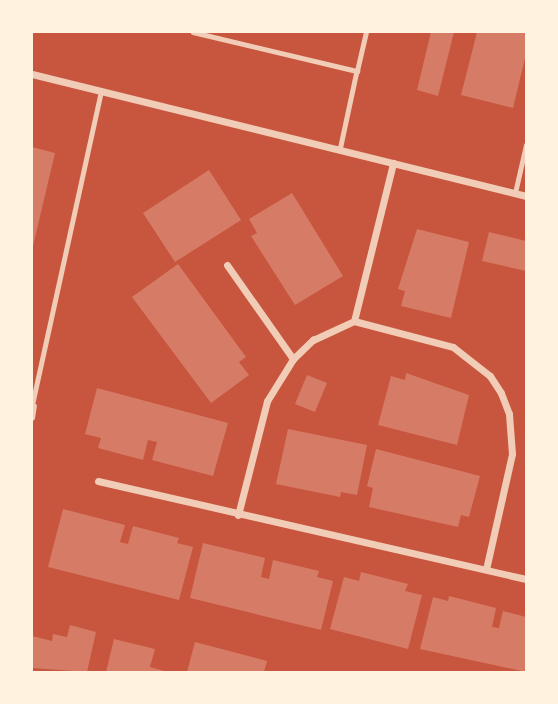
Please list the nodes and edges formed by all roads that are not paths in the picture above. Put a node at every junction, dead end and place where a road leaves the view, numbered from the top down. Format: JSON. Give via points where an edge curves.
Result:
{"nodes":[{"id":1,"x":193,"y":32,"type":"edge"},
{"id":2,"x":366,"y":32,"type":"edge"},
{"id":3,"x":357,"y":71,"type":"junction"},
{"id":4,"x":32,"y":74,"type":"edge"},
{"id":5,"x":101,"y":91,"type":"junction"},
{"id":6,"x":527,"y":145,"type":"edge"},
{"id":7,"x":340,"y":150,"type":"junction"},
{"id":8,"x":393,"y":163,"type":"junction"},
{"id":9,"x":515,"y":193,"type":"junction"},
{"id":10,"x":527,"y":196,"type":"edge"},
{"id":11,"x":227,"y":265,"type":"dead end"},
{"id":12,"x":354,"y":321,"type":"junction"},
{"id":13,"x":293,"y":359,"type":"junction"},
{"id":14,"x":33,"y":405,"type":"edge"},
{"id":15,"x":32,"y":418,"type":"edge"},
{"id":16,"x":98,"y":481,"type":"dead end"},
{"id":17,"x":238,"y":515,"type":"junction"},
{"id":18,"x":486,"y":569,"type":"junction"},
{"id":19,"x":527,"y":579,"type":"edge"}],
"edges":[{"from":1,"to":3,"type":"lane"},
{"from":2,"to":3,"type":"lane"},
{"from":3,"to":7,"type":"lane"},
{"from":4,"to":5,"type":"street"},
{"from":5,"to":7,"type":"street"},
{"from":5,"to":14,"type":"lane"},
{"from":6,"to":9,"type":"lane"},
{"from":7,"to":8,"type":"street"},
{"from":8,"to":9,"type":"street"},
{"from":8,"to":12,"type":"street"},
{"from":9,"to":10,"type":"street"},
{"from":11,"to":13,"type":"street"},
{"from":12,"to":13,"type":"street","via":[[313,340]]},
{"from":12,"to":18,"type":"street","via":[[453,347],[490,376],[509,414],[513,435]]},
{"from":13,"to":17,"type":"street","via":[[267,401]]},
{"from":14,"to":15,"type":"lane"},
{"from":16,"to":17,"type":"street"},
{"from":17,"to":18,"type":"street"},
{"from":18,"to":19,"type":"street"}]}
